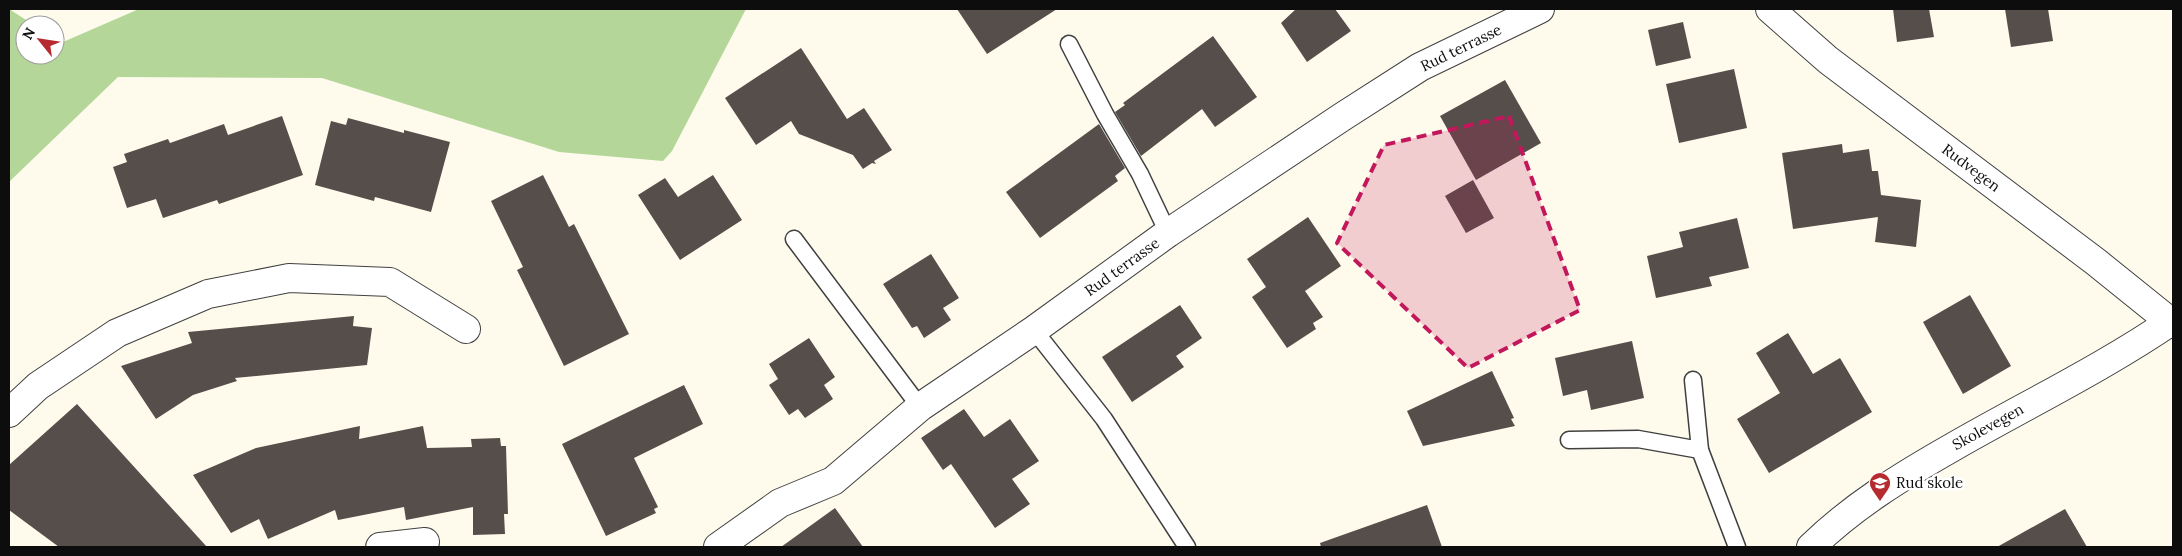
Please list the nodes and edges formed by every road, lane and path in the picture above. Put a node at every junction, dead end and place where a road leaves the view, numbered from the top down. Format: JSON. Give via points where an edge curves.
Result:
{"nodes":[{"id":1,"x":1540,"y":9,"type":"edge"},
{"id":2,"x":1770,"y":9,"type":"edge"},
{"id":3,"x":1069,"y":44,"type":"dead end"},
{"id":4,"x":1168,"y":234,"type":"junction"},
{"id":5,"x":794,"y":239,"type":"dead end"},
{"id":6,"x":2173,"y":322,"type":"edge"},
{"id":7,"x":466,"y":329,"type":"dead end"},
{"id":8,"x":1034,"y":330,"type":"junction"},
{"id":9,"x":1693,"y":380,"type":"dead end"},
{"id":10,"x":920,"y":407,"type":"junction"},
{"id":11,"x":9,"y":413,"type":"edge"},
{"id":12,"x":1569,"y":440,"type":"dead end"},
{"id":13,"x":1700,"y":450,"type":"junction"},
{"id":14,"x":425,"y":542,"type":"dead end"},
{"id":15,"x":380,"y":547,"type":"edge"},
{"id":16,"x":718,"y":547,"type":"edge"},
{"id":17,"x":1187,"y":547,"type":"edge"},
{"id":18,"x":1737,"y":547,"type":"edge"},
{"id":19,"x":1811,"y":547,"type":"edge"}],
"edges":[{"from":1,"to":4,"type":"street","name":"Rud terrasse","via":[[1420,67]]},
{"from":2,"to":6,"type":"street","name":"Rudvegen","via":[[1828,60]]},
{"from":3,"to":4,"type":"lane","via":[[1140,174]]},
{"from":4,"to":8,"type":"street","name":"Rud terrasse"},
{"from":5,"to":10,"type":"lane"},
{"from":6,"to":19,"type":"street","name":"Skolevegen","via":[[1903,476],[1830,528]]},
{"from":7,"to":11,"type":"street","via":[[390,282],[289,278],[208,294],[117,333],[38,386]]},
{"from":8,"to":10,"type":"street","name":"Rud terrasse"},
{"from":8,"to":17,"type":"lane","via":[[1104,419]]},
{"from":9,"to":13,"type":"lane"},
{"from":10,"to":16,"type":"street","name":"Rud terrasse","via":[[833,481],[780,503]]},
{"from":12,"to":13,"type":"lane","via":[[1638,440]]},
{"from":13,"to":18,"type":"lane"},
{"from":14,"to":15,"type":"street"}]}
